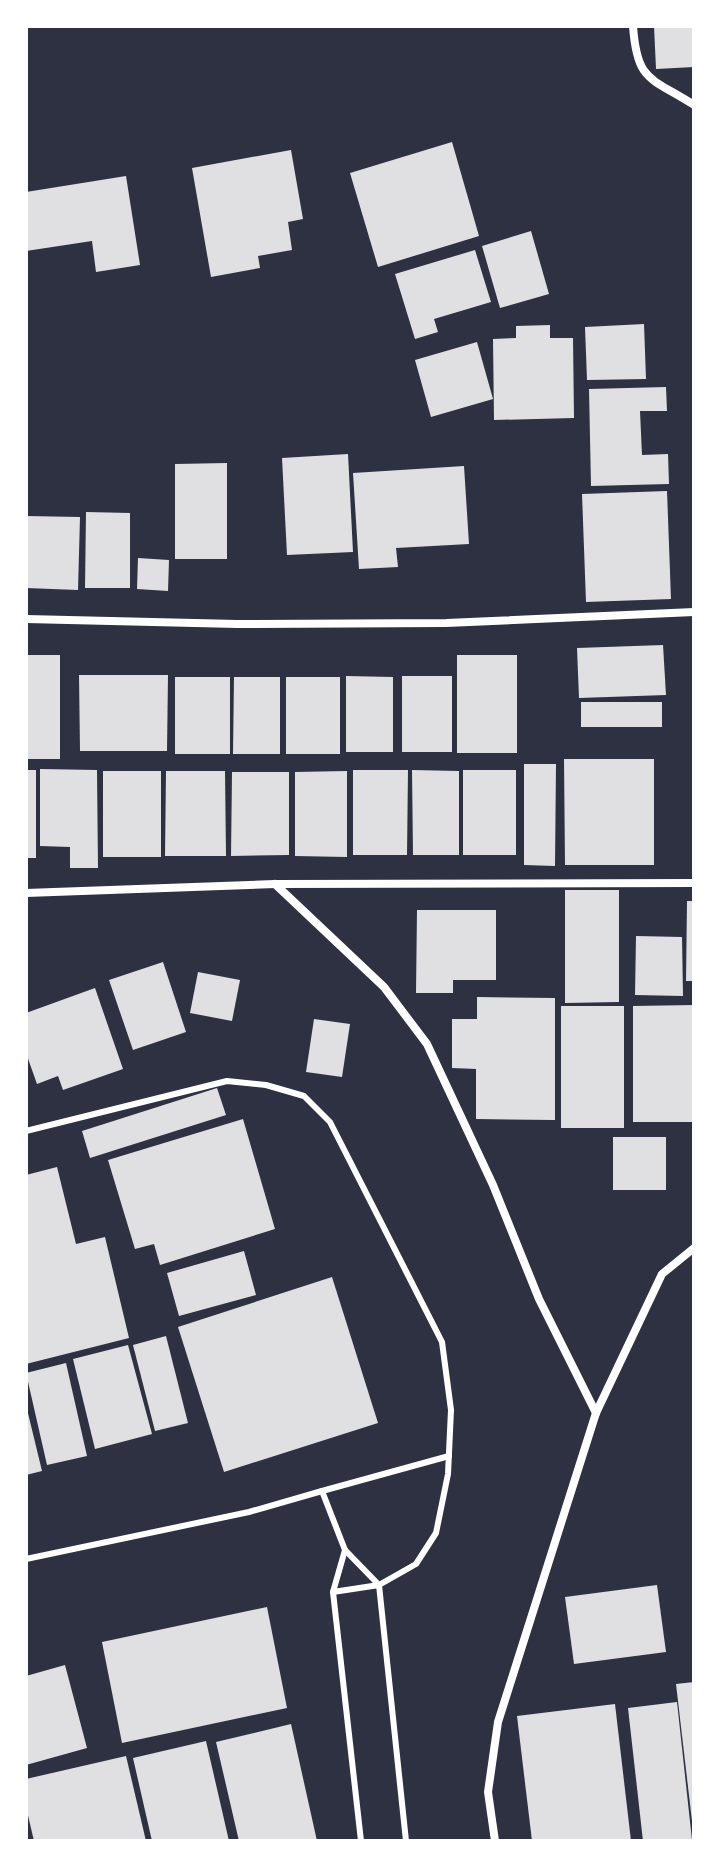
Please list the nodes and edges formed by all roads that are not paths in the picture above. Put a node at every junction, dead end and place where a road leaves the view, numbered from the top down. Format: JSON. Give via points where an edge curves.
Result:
{"nodes":[{"id":1,"x":633,"y":26,"type":"edge"},
{"id":2,"x":694,"y":105,"type":"edge"},
{"id":3,"x":694,"y":612,"type":"edge"},
{"id":4,"x":26,"y":619,"type":"edge"},
{"id":5,"x":694,"y":883,"type":"edge"},
{"id":6,"x":275,"y":884,"type":"junction"},
{"id":7,"x":26,"y":893,"type":"edge"},
{"id":8,"x":26,"y":1131,"type":"edge"},
{"id":9,"x":694,"y":1248,"type":"edge"},
{"id":10,"x":596,"y":1413,"type":"junction"},
{"id":11,"x":449,"y":1456,"type":"junction"},
{"id":12,"x":322,"y":1491,"type":"junction"},
{"id":13,"x":345,"y":1550,"type":"junction"},
{"id":14,"x":26,"y":1559,"type":"edge"},
{"id":15,"x":379,"y":1585,"type":"junction"},
{"id":16,"x":333,"y":1592,"type":"junction"},
{"id":17,"x":361,"y":1841,"type":"edge"},
{"id":18,"x":406,"y":1841,"type":"edge"},
{"id":19,"x":495,"y":1841,"type":"edge"}],
"edges":[{"from":1,"to":2,"type":"street","via":[[635,58],[643,73]]},
{"from":3,"to":4,"type":"street","via":[[446,623]]},
{"from":5,"to":6,"type":"street"},
{"from":6,"to":7,"type":"street"},
{"from":6,"to":10,"type":"street","via":[[384,987],[427,1044],[539,1299]]},
{"from":8,"to":11,"type":"lane","via":[[227,1081],[304,1096],[330,1122],[442,1342],[451,1410]]},
{"from":9,"to":10,"type":"street","via":[[662,1274]]},
{"from":10,"to":19,"type":"street","via":[[498,1722],[488,1792]]},
{"from":11,"to":12,"type":"lane"},
{"from":11,"to":15,"type":"lane","via":[[436,1533],[416,1564]]},
{"from":12,"to":13,"type":"lane"},
{"from":12,"to":14,"type":"lane","via":[[249,1512]]},
{"from":13,"to":15,"type":"lane"},
{"from":13,"to":16,"type":"lane"},
{"from":15,"to":16,"type":"lane"},
{"from":15,"to":18,"type":"lane"},
{"from":16,"to":17,"type":"lane"}]}
